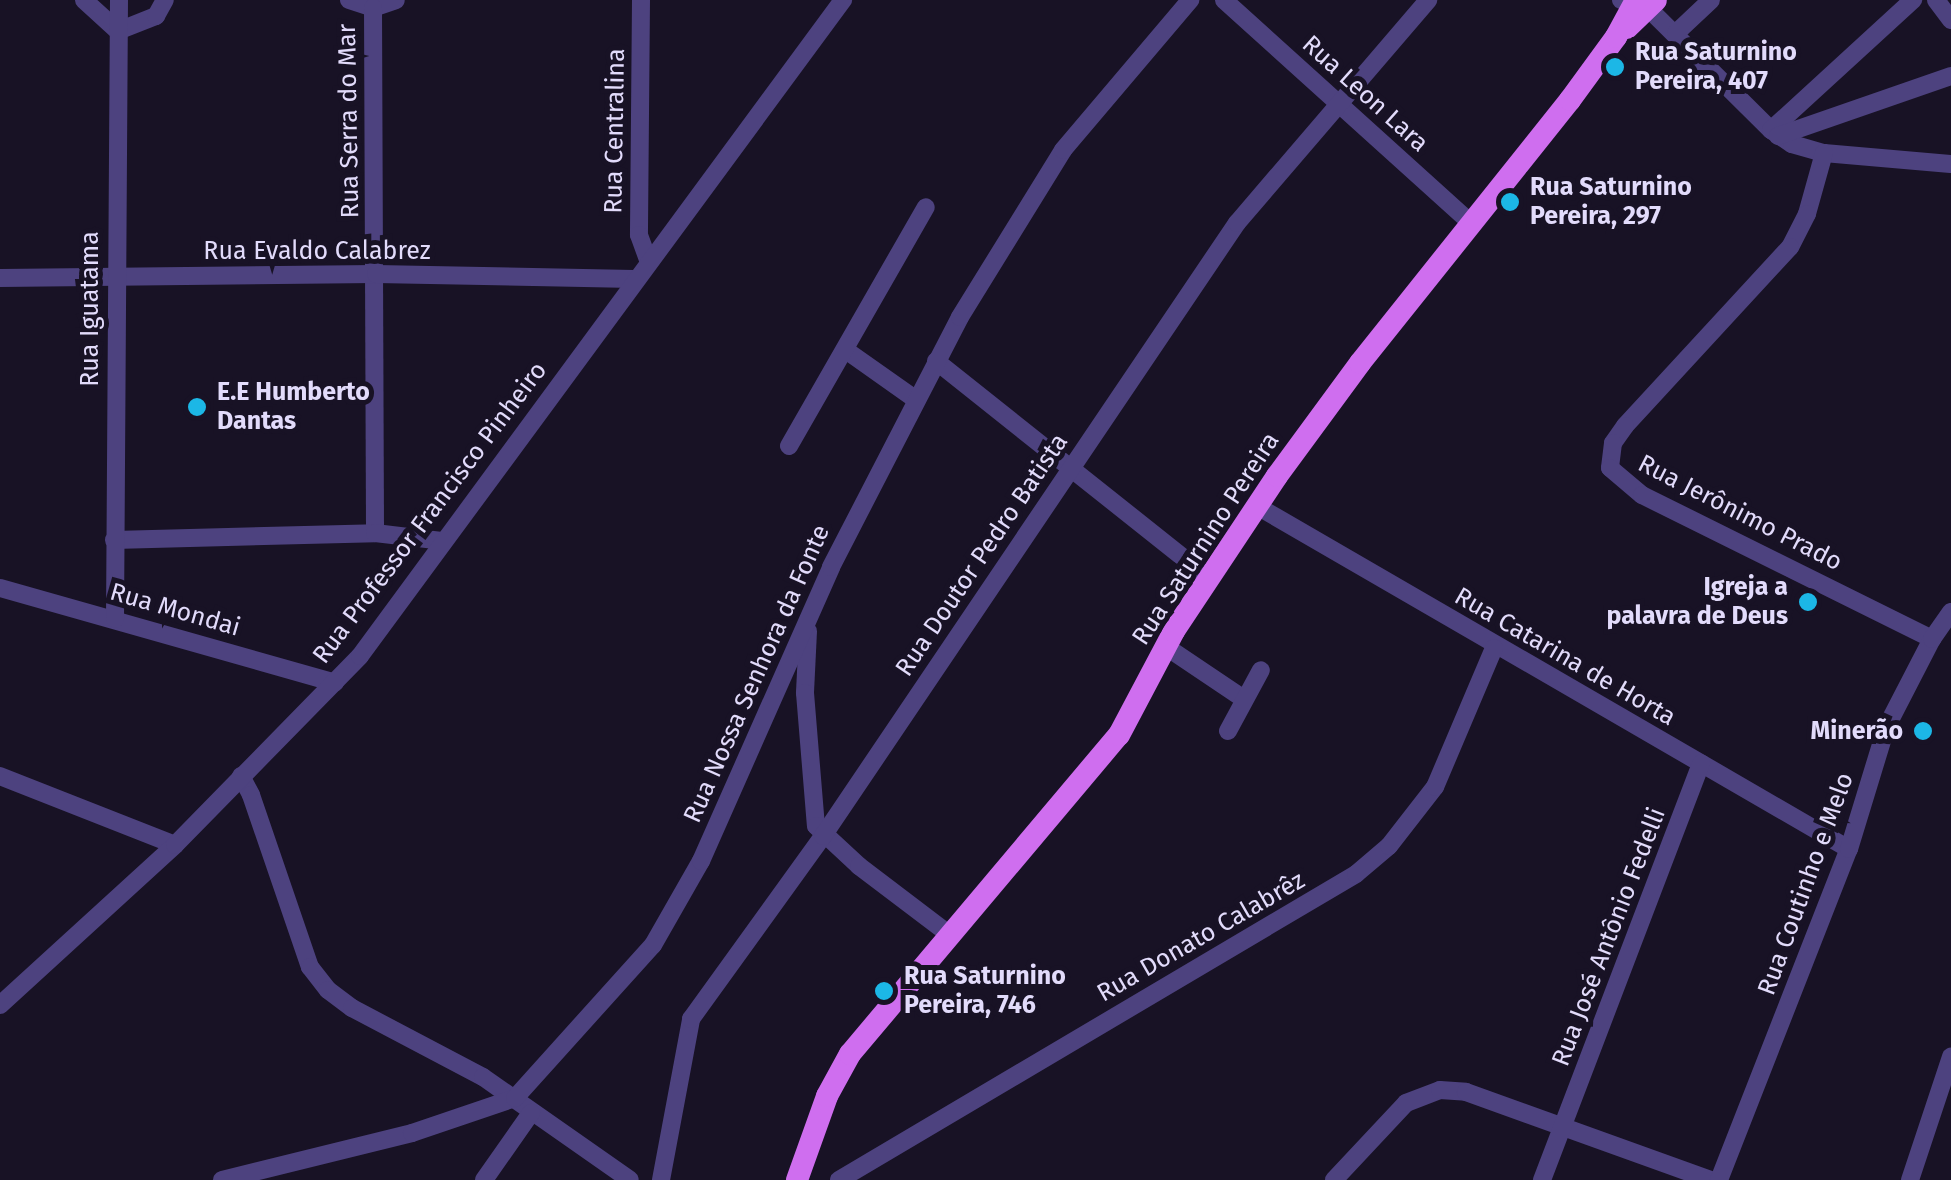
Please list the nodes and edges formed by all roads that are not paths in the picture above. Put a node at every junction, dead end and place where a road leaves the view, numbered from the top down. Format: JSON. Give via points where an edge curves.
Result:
{"nodes":[{"id":1,"x":84,"y":0,"type":"edge"},
{"id":2,"x":119,"y":0,"type":"edge"},
{"id":3,"x":165,"y":0,"type":"edge"},
{"id":4,"x":349,"y":0,"type":"edge"},
{"id":5,"x":396,"y":0,"type":"edge"},
{"id":6,"x":641,"y":0,"type":"edge"},
{"id":7,"x":843,"y":0,"type":"edge"},
{"id":8,"x":1190,"y":0,"type":"edge"},
{"id":9,"x":1224,"y":0,"type":"edge"},
{"id":10,"x":1428,"y":0,"type":"edge"},
{"id":11,"x":1711,"y":0,"type":"edge"},
{"id":12,"x":1913,"y":0,"type":"edge"},
{"id":13,"x":1936,"y":0,"type":"edge"},
{"id":14,"x":1639,"y":3,"type":"edge"},
{"id":15,"x":373,"y":8,"type":"junction"},
{"id":16,"x":1951,"y":20,"type":"edge"},
{"id":17,"x":118,"y":31,"type":"junction"},
{"id":18,"x":1676,"y":33,"type":"junction"},
{"id":19,"x":1951,"y":76,"type":"edge"},
{"id":20,"x":1338,"y":104,"type":"junction"},
{"id":21,"x":1774,"y":133,"type":"junction"},
{"id":22,"x":1824,"y":153,"type":"junction"},
{"id":23,"x":1951,"y":164,"type":"edge"},
{"id":24,"x":926,"y":207,"type":"dead end"},
{"id":25,"x":1472,"y":224,"type":"junction"},
{"id":26,"x":648,"y":260,"type":"junction"},
{"id":27,"x":376,"y":274,"type":"junction"},
{"id":28,"x":0,"y":278,"type":"edge"},
{"id":29,"x":115,"y":278,"type":"junction"},
{"id":30,"x":634,"y":279,"type":"junction"},
{"id":31,"x":847,"y":351,"type":"junction"},
{"id":32,"x":936,"y":361,"type":"junction"},
{"id":33,"x":915,"y":399,"type":"junction"},
{"id":34,"x":789,"y":446,"type":"dead end"},
{"id":35,"x":1072,"y":467,"type":"junction"},
{"id":36,"x":1257,"y":506,"type":"junction"},
{"id":37,"x":375,"y":533,"type":"junction"},
{"id":38,"x":114,"y":540,"type":"junction"},
{"id":39,"x":442,"y":541,"type":"junction"},
{"id":40,"x":1208,"y":577,"type":"junction"},
{"id":41,"x":0,"y":588,"type":"edge"},
{"id":42,"x":1951,"y":612,"type":"edge"},
{"id":43,"x":115,"y":619,"type":"junction"},
{"id":44,"x":808,"y":620,"type":"junction"},
{"id":45,"x":1932,"y":639,"type":"junction"},
{"id":46,"x":1165,"y":646,"type":"junction"},
{"id":47,"x":1494,"y":648,"type":"junction"},
{"id":48,"x":1261,"y":670,"type":"dead end"},
{"id":49,"x":335,"y":684,"type":"junction"},
{"id":50,"x":1244,"y":700,"type":"junction"},
{"id":51,"x":1228,"y":731,"type":"dead end"},
{"id":52,"x":1701,"y":764,"type":"junction"},
{"id":53,"x":0,"y":776,"type":"edge"},
{"id":54,"x":240,"y":776,"type":"junction"},
{"id":55,"x":823,"y":836,"type":"junction"},
{"id":56,"x":175,"y":845,"type":"junction"},
{"id":57,"x":1849,"y":849,"type":"junction"},
{"id":58,"x":950,"y":934,"type":"junction"},
{"id":59,"x":0,"y":1005,"type":"edge"},
{"id":60,"x":1951,"y":1057,"type":"edge"},
{"id":61,"x":515,"y":1098,"type":"junction"},
{"id":62,"x":530,"y":1112,"type":"junction"},
{"id":63,"x":1563,"y":1128,"type":"junction"},
{"id":64,"x":222,"y":1180,"type":"edge"},
{"id":65,"x":484,"y":1180,"type":"edge"},
{"id":66,"x":630,"y":1180,"type":"edge"},
{"id":67,"x":662,"y":1180,"type":"edge"},
{"id":68,"x":797,"y":1180,"type":"edge"},
{"id":69,"x":839,"y":1180,"type":"edge"},
{"id":70,"x":1334,"y":1180,"type":"edge"},
{"id":71,"x":1542,"y":1180,"type":"edge"},
{"id":72,"x":1711,"y":1180,"type":"edge"},
{"id":73,"x":1719,"y":1180,"type":"edge"},
{"id":74,"x":1910,"y":1180,"type":"edge"}],
"edges":[{"from":1,"to":17,"type":"street"},
{"from":2,"to":17,"type":"street","name":"Rua Iguatama"},
{"from":3,"to":17,"type":"street","via":[[156,16]]},
{"from":4,"to":15,"type":"street","name":"Rua Serra do Mar"},
{"from":5,"to":15,"type":"street","name":"Rua Serra do Mar"},
{"from":6,"to":26,"type":"street","name":"Rua Centralina","via":[[639,235]]},
{"from":7,"to":26,"type":"street","name":"Rua Professor Francisco Pinheiro"},
{"from":8,"to":32,"type":"street","name":"Rua Nossa Senhora da Fonte","via":[[1063,150]]},
{"from":9,"to":20,"type":"street","name":"Rua Leon Lara"},
{"from":10,"to":20,"type":"street","name":"Rua Doutor Pedro Batista"},
{"from":11,"to":18,"type":"street"},
{"from":12,"to":21,"type":"street"},
{"from":13,"to":16,"type":"street"},
{"from":14,"to":18,"type":"street"},
{"from":14,"to":25,"type":"main road","name":"Rua Saturnino Pereira"},
{"from":15,"to":27,"type":"street","name":"Rua Serra do Mar"},
{"from":17,"to":29,"type":"street","name":"Rua Iguatama"},
{"from":18,"to":21,"type":"street"},
{"from":19,"to":21,"type":"street"},
{"from":20,"to":25,"type":"street","name":"Rua Leon Lara"},
{"from":20,"to":35,"type":"street","name":"Rua Doutor Pedro Batista","via":[[1237,223]]},
{"from":21,"to":22,"type":"street"},
{"from":22,"to":23,"type":"street"},
{"from":22,"to":45,"type":"street","name":"Rua Jerônimo Prado","via":[[1790,247],[1625,426],[1613,443],[1610,468],[1642,495]]},
{"from":24,"to":31,"type":"street"},
{"from":25,"to":36,"type":"main road","name":"Rua Saturnino Pereira"},
{"from":26,"to":30,"type":"street","name":"Rua Professor Francisco Pinheiro"},
{"from":27,"to":29,"type":"street","name":"Rua Evaldo Calabrez"},
{"from":27,"to":30,"type":"street","name":"Rua Evaldo Calabrez"},
{"from":27,"to":37,"type":"street","name":"Rua Serra do Mar"},
{"from":28,"to":29,"type":"street","name":"Rua Evaldo Calabrez"},
{"from":29,"to":38,"type":"street","name":"Rua Iguatama"},
{"from":30,"to":39,"type":"street","name":"Rua Professor Francisco Pinheiro"},
{"from":31,"to":33,"type":"street"},
{"from":31,"to":34,"type":"street"},
{"from":32,"to":33,"type":"street","name":"Rua Nossa Senhora da Fonte"},
{"from":32,"to":35,"type":"street"},
{"from":33,"to":44,"type":"street","name":"Rua Nossa Senhora da Fonte"},
{"from":35,"to":40,"type":"street"},
{"from":35,"to":55,"type":"street","name":"Rua Doutor Pedro Batista"},
{"from":36,"to":40,"type":"main road","name":"Rua Saturnino Pereira"},
{"from":36,"to":47,"type":"street","name":"Rua Catarina de Horta"},
{"from":37,"to":38,"type":"street"},
{"from":37,"to":39,"type":"street"},
{"from":38,"to":43,"type":"street","name":"Rua Iguatama"},
{"from":39,"to":49,"type":"street","name":"Rua Professor Francisco Pinheiro"},
{"from":40,"to":46,"type":"main road","name":"Rua Saturnino Pereira"},
{"from":41,"to":43,"type":"street","name":"Rua Mondai"},
{"from":42,"to":45,"type":"street","name":"Rua Coutinho e Melo"},
{"from":43,"to":49,"type":"street","name":"Rua Mondai"},
{"from":44,"to":55,"type":"street","via":[[809,774],[812,812]]},
{"from":44,"to":61,"type":"street","name":"Rua Nossa Senhora da Fonte","via":[[669,922]]},
{"from":45,"to":57,"type":"street","name":"Rua Coutinho e Melo","via":[[1886,728]]},
{"from":46,"to":50,"type":"street"},
{"from":46,"to":58,"type":"main road","name":"Rua Saturnino Pereira","via":[[1111,745]]},
{"from":47,"to":52,"type":"street","name":"Rua Catarina de Horta"},
{"from":47,"to":69,"type":"street","name":"Rua Donato Calabrêz","via":[[1435,787],[1389,846],[1356,874]]},
{"from":48,"to":50,"type":"street"},
{"from":49,"to":54,"type":"street","name":"Rua Professor Francisco Pinheiro"},
{"from":50,"to":51,"type":"street"},
{"from":52,"to":57,"type":"street","name":"Rua Catarina de Horta"},
{"from":52,"to":63,"type":"street","name":"Rua José Antônio Fedelli"},
{"from":53,"to":56,"type":"street"},
{"from":54,"to":56,"type":"street","name":"Rua Professor Francisco Pinheiro"},
{"from":54,"to":61,"type":"street","via":[[310,967],[328,990]]},
{"from":55,"to":58,"type":"street"},
{"from":55,"to":67,"type":"street","name":"Rua Doutor Pedro Batista","via":[[691,1019]]},
{"from":56,"to":59,"type":"street","name":"Rua Professor Francisco Pinheiro"},
{"from":57,"to":73,"type":"street","name":"Rua Coutinho e Melo"},
{"from":58,"to":68,"type":"main road","name":"Rua Saturnino Pereira","via":[[838,1071]]},
{"from":60,"to":74,"type":"street"},
{"from":61,"to":62,"type":"street"},
{"from":61,"to":64,"type":"street","name":"Rua Nossa Senhora da Fonte","via":[[412,1133]]},
{"from":62,"to":65,"type":"street"},
{"from":62,"to":66,"type":"street"},
{"from":63,"to":70,"type":"street","via":[[1456,1090],[1422,1094]]},
{"from":63,"to":71,"type":"street","name":"Rua José Antônio Fedelli"},
{"from":63,"to":72,"type":"street"}]}
